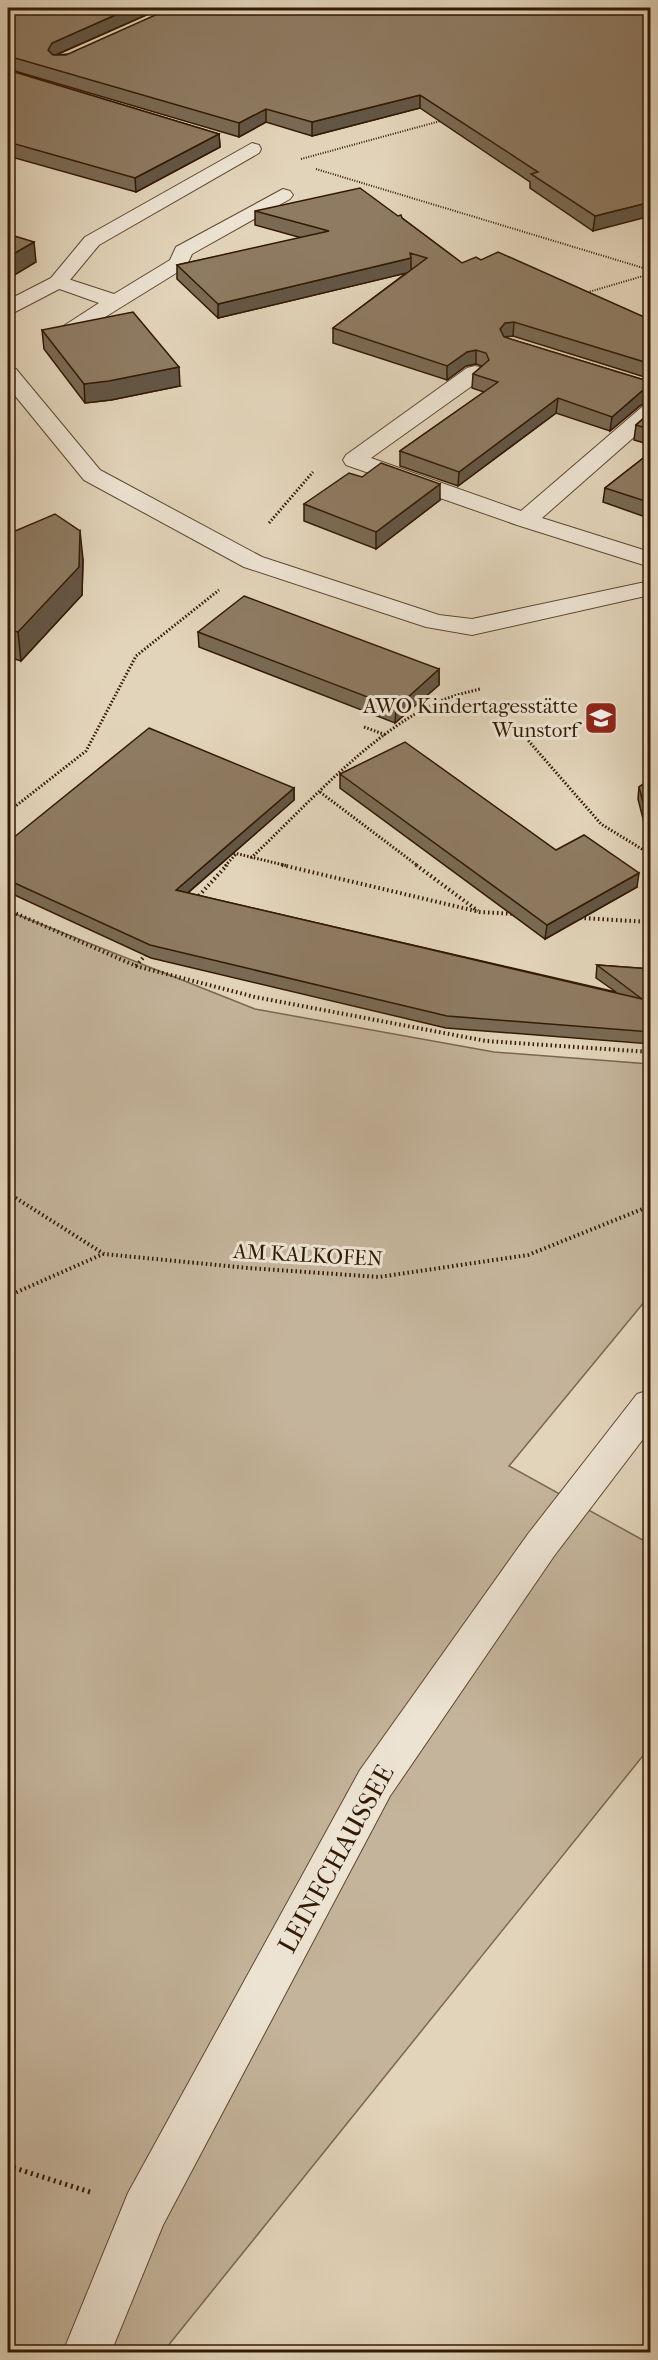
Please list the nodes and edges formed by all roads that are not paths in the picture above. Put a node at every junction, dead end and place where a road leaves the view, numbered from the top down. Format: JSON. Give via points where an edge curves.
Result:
{"nodes":[{"id":1,"x":230,"y":142,"type":"edge"},
{"id":2,"x":283,"y":195,"type":"dead end"},
{"id":3,"x":58,"y":282,"type":"junction"},
{"id":4,"x":116,"y":302,"type":"junction"},
{"id":5,"x":8,"y":308,"type":"edge"},
{"id":6,"x":69,"y":331,"type":"edge"},
{"id":7,"x":475,"y":373,"type":"edge"},
{"id":8,"x":8,"y":374,"type":"edge"},
{"id":9,"x":651,"y":412,"type":"edge"},
{"id":10,"x":525,"y":520,"type":"junction"},
{"id":11,"x":651,"y":560,"type":"edge"},
{"id":12,"x":651,"y":588,"type":"edge"},
{"id":13,"x":651,"y":1404,"type":"edge"},
{"id":14,"x":87,"y":2352,"type":"edge"}],
"edges":[{"from":1,"to":3,"type":"street","via":[[252,149],[92,241]]},
{"from":2,"to":4,"type":"street","via":[[183,250],[179,263]]},
{"from":3,"to":4,"type":"street"},
{"from":3,"to":5,"type":"street"},
{"from":4,"to":6,"type":"street"},
{"from":7,"to":10,"type":"street","via":[[354,460]]},
{"from":8,"to":12,"type":"street","via":[[92,475],[253,562],[457,626],[482,625]]},
{"from":9,"to":10,"type":"street"},
{"from":10,"to":11,"type":"street"},
{"from":13,"to":14,"type":"street","name":"LEINECHAUSSEE","via":[[541,1545],[375,1783],[145,2210]]}]}
